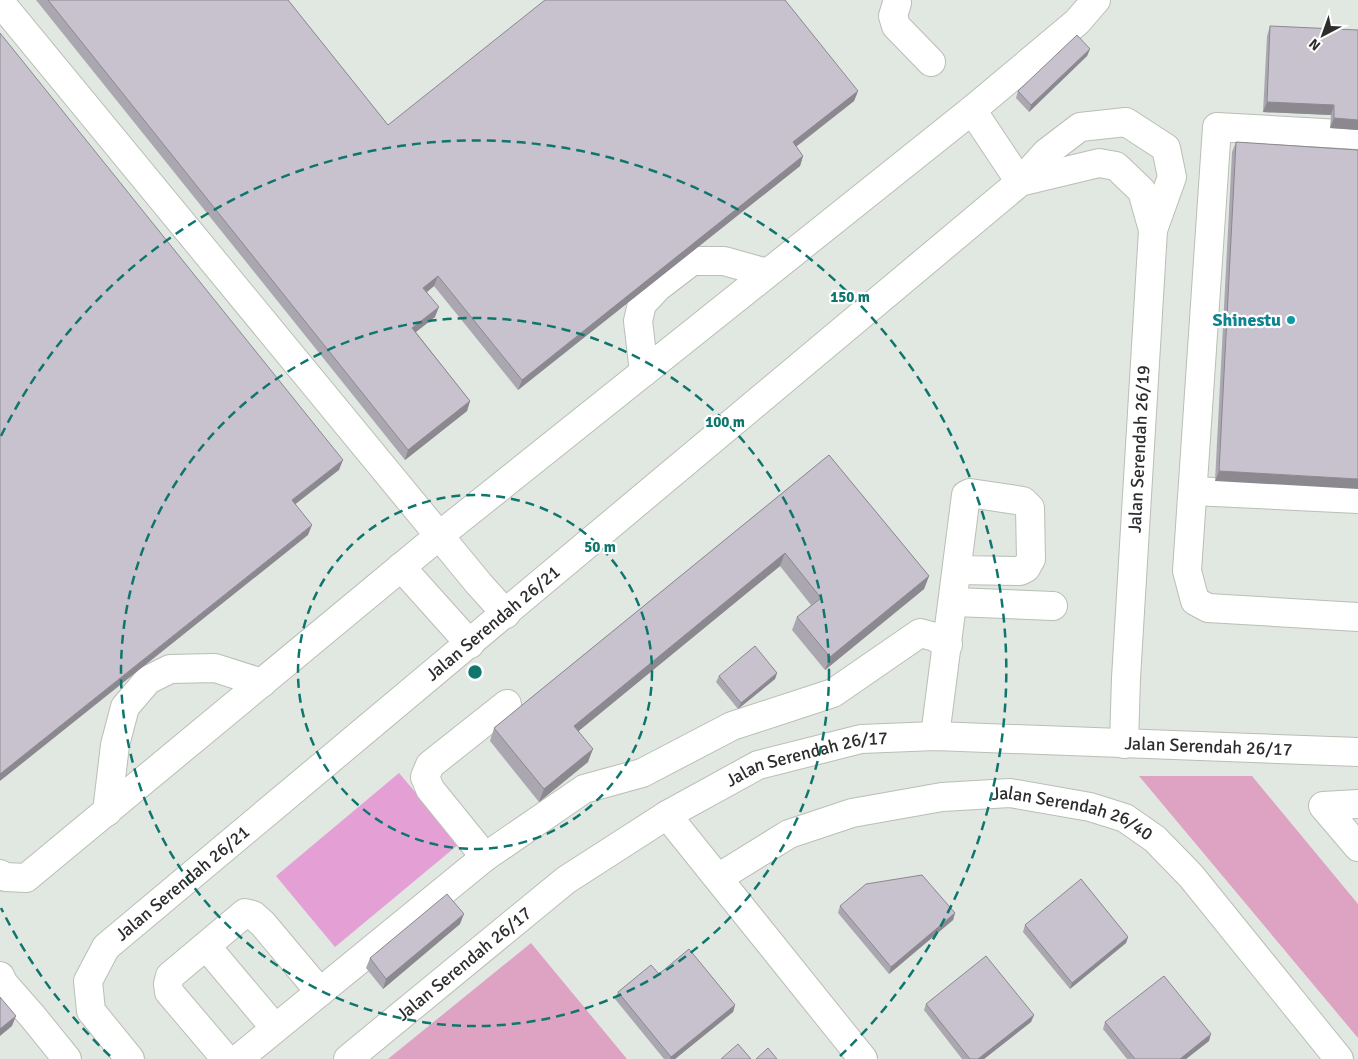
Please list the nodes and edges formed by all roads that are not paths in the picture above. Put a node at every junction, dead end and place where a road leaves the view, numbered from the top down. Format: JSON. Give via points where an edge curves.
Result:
{"nodes":[{"id":1,"x":1096,"y":0,"type":"edge"},
{"id":2,"x":0,"y":2,"type":"edge"},
{"id":3,"x":897,"y":3,"type":"dead end"},
{"id":4,"x":931,"y":62,"type":"dead end"},
{"id":5,"x":972,"y":110,"type":"junction"},
{"id":6,"x":1358,"y":135,"type":"edge"},
{"id":7,"x":1116,"y":166,"type":"joint"},
{"id":8,"x":1020,"y":182,"type":"junction"},
{"id":9,"x":1152,"y":230,"type":"junction"},
{"id":10,"x":767,"y":273,"type":"junction"},
{"id":11,"x":644,"y":372,"type":"junction"},
{"id":12,"x":1193,"y":491,"type":"junction"},
{"id":13,"x":1358,"y":500,"type":"edge"},
{"id":14,"x":440,"y":535,"type":"junction"},
{"id":15,"x":401,"y":567,"type":"junction"},
{"id":16,"x":957,"y":570,"type":"dead end"},
{"id":17,"x":954,"y":602,"type":"junction"},
{"id":18,"x":1052,"y":606,"type":"dead end"},
{"id":19,"x":506,"y":614,"type":"junction"},
{"id":20,"x":1358,"y":617,"type":"edge"},
{"id":21,"x":470,"y":644,"type":"junction"},
{"id":22,"x":948,"y":645,"type":"junction"},
{"id":23,"x":262,"y":683,"type":"junction"},
{"id":24,"x":507,"y":704,"type":"dead end"},
{"id":25,"x":935,"y":736,"type":"junction"},
{"id":26,"x":1124,"y":744,"type":"junction"},
{"id":27,"x":1358,"y":752,"type":"edge"},
{"id":28,"x":1358,"y":804,"type":"edge"},
{"id":29,"x":107,"y":812,"type":"junction"},
{"id":30,"x":667,"y":815,"type":"junction"},
{"id":31,"x":1358,"y":847,"type":"edge"},
{"id":32,"x":485,"y":857,"type":"junction"},
{"id":33,"x":0,"y":874,"type":"edge"},
{"id":34,"x":718,"y":878,"type":"junction"},
{"id":35,"x":206,"y":946,"type":"junction"},
{"id":36,"x":0,"y":976,"type":"edge"},
{"id":37,"x":320,"y":992,"type":"junction"},
{"id":38,"x":275,"y":1028,"type":"junction"},
{"id":39,"x":229,"y":1058,"type":"edge"},
{"id":40,"x":67,"y":1059,"type":"edge"},
{"id":41,"x":130,"y":1059,"type":"edge"},
{"id":42,"x":348,"y":1059,"type":"edge"},
{"id":43,"x":862,"y":1059,"type":"edge"},
{"id":44,"x":1339,"y":1059,"type":"edge"}],
"edges":[{"from":1,"to":5,"type":"street","via":[[1077,22]]},
{"from":2,"to":14,"type":"street"},
{"from":3,"to":4,"type":"street","via":[[893,16],[896,26]]},
{"from":5,"to":8,"type":"street"},
{"from":5,"to":10,"type":"street"},
{"from":6,"to":12,"type":"street","via":[[1217,127]]},
{"from":7,"to":8,"type":"street","name":"Jalan Serendah 26/21","via":[[1099,163]]},
{"from":7,"to":9,"type":"street","name":"Jalan Serendah 26/19","via":[[1142,191]]},
{"from":8,"to":9,"type":"street","via":[[1046,153],[1080,127],[1126,122],[1166,148],[1172,177]]},
{"from":8,"to":19,"type":"street","name":"Jalan Serendah 26/21"},
{"from":9,"to":26,"type":"street","name":"Jalan Serendah 26/19"},
{"from":10,"to":11,"type":"street"},
{"from":10,"to":11,"type":"street","via":[[724,261],[692,261],[658,287],[642,304],[638,322]]},
{"from":11,"to":14,"type":"street"},
{"from":12,"to":13,"type":"street"},
{"from":12,"to":20,"type":"street","via":[[1187,571],[1194,601],[1208,608]]},
{"from":14,"to":15,"type":"street"},
{"from":14,"to":19,"type":"street"},
{"from":15,"to":21,"type":"street"},
{"from":15,"to":23,"type":"street"},
{"from":16,"to":17,"type":"street"},
{"from":17,"to":18,"type":"street"},
{"from":17,"to":22,"type":"street"},
{"from":19,"to":21,"type":"street","name":"Jalan Serendah 26/21"},
{"from":21,"to":41,"type":"street","name":"Jalan Serendah 26/21","via":[[106,947],[88,981],[91,1011]]},
{"from":22,"to":25,"type":"street"},
{"from":22,"to":32,"type":"street","via":[[920,632],[833,693],[732,726],[642,773],[584,789]]},
{"from":23,"to":29,"type":"street"},
{"from":23,"to":29,"type":"street","via":[[215,668],[170,669],[148,680],[125,707],[115,745]]},
{"from":24,"to":32,"type":"street","via":[[430,765],[425,777],[430,789]]},
{"from":25,"to":26,"type":"street","name":"Jalan Serendah 26/17"},
{"from":25,"to":30,"type":"street","name":"Jalan Serendah 26/17","via":[[861,739],[758,765]]},
{"from":26,"to":27,"type":"street","name":"Jalan Serendah 26/17"},
{"from":28,"to":31,"type":"street","via":[[1323,806]]},
{"from":29,"to":33,"type":"street","via":[[26,878]]},
{"from":30,"to":34,"type":"street"},
{"from":30,"to":42,"type":"street","name":"Jalan Serendah 26/17","via":[[566,880]]},
{"from":32,"to":37,"type":"street"},
{"from":34,"to":43,"type":"street"},
{"from":34,"to":44,"type":"street","name":"Jalan Serendah 26/40","via":[[789,834],[852,814],[942,797],[1010,793],[1090,807],[1125,818],[1155,839],[1191,876]]},
{"from":35,"to":37,"type":"street","via":[[245,913],[253,915]]},
{"from":35,"to":38,"type":"street"},
{"from":35,"to":39,"type":"street","via":[[170,976],[169,992]]},
{"from":36,"to":40,"type":"street"},
{"from":37,"to":38,"type":"street"},
{"from":38,"to":39,"type":"street"}]}
